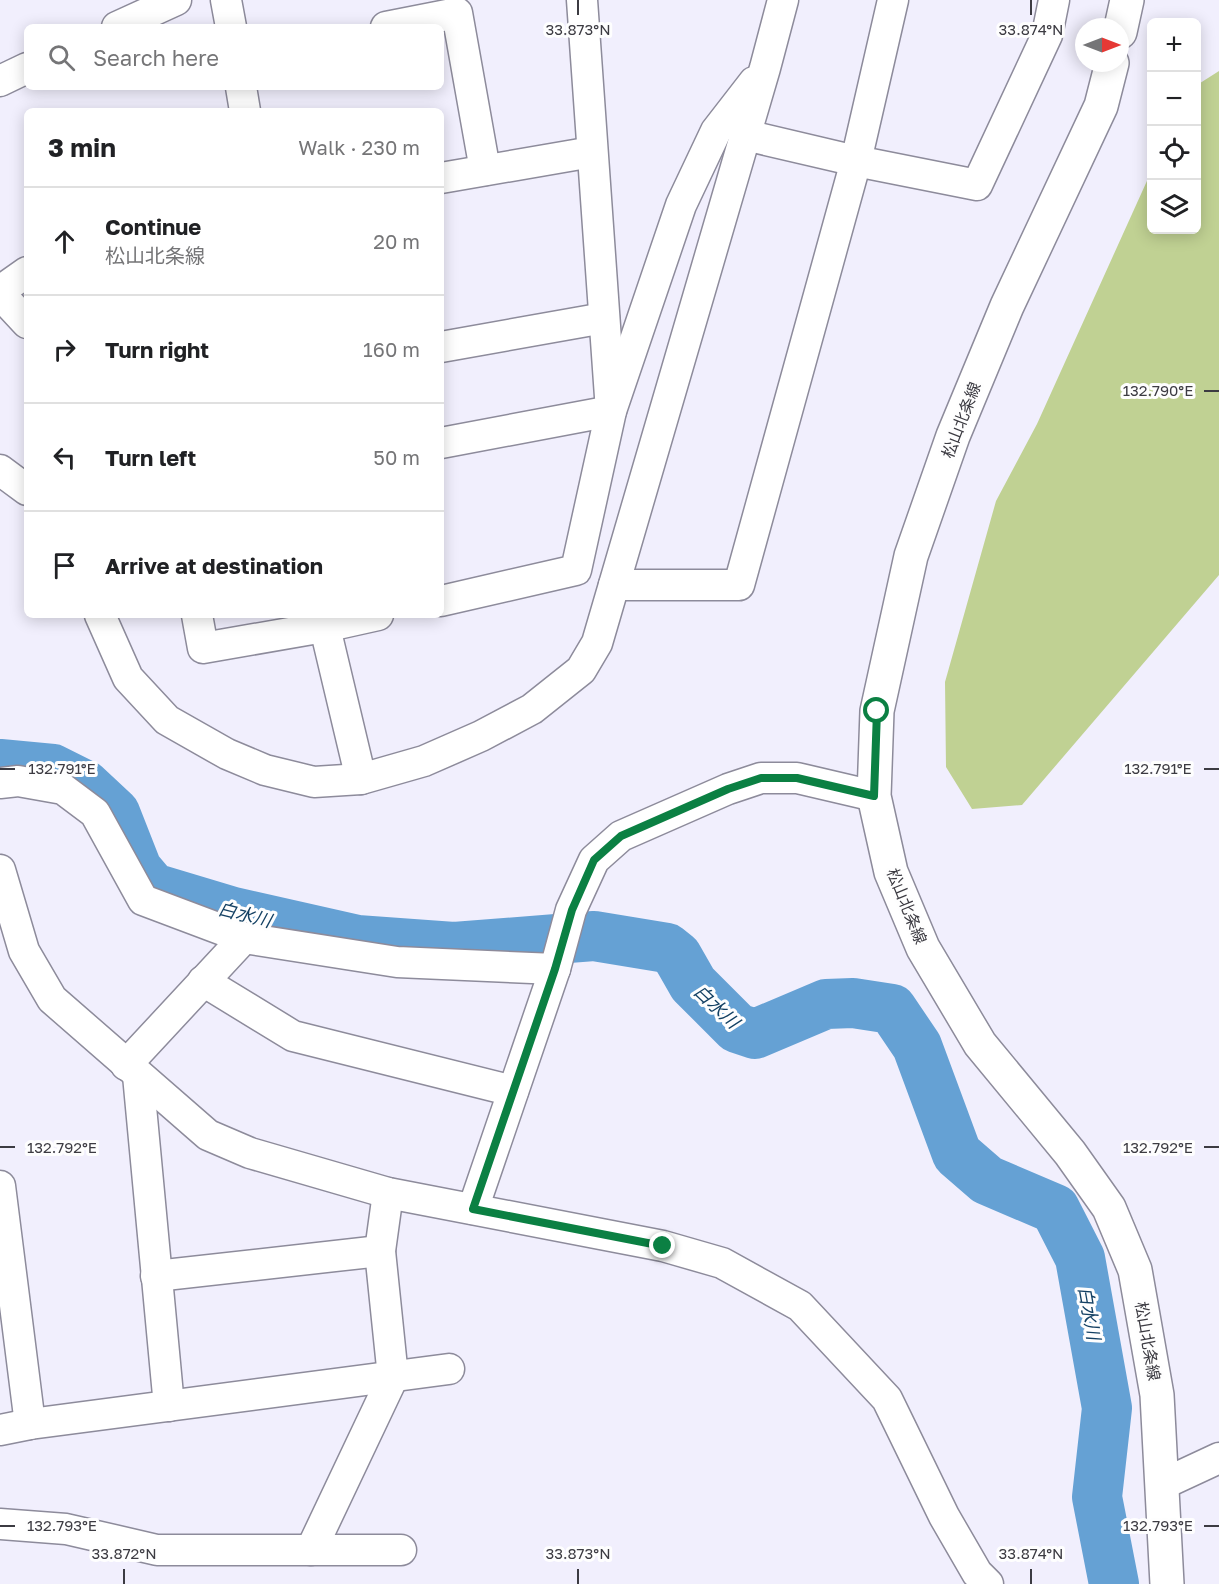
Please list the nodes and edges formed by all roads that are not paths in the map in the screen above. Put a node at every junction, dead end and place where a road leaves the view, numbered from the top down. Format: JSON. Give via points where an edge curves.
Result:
{"nodes":[{"id":1,"x":176,"y":0,"type":"edge"},
{"id":2,"x":226,"y":0,"type":"edge"},
{"id":3,"x":582,"y":0,"type":"edge"},
{"id":4,"x":783,"y":0,"type":"edge"},
{"id":5,"x":893,"y":0,"type":"edge"},
{"id":6,"x":1054,"y":0,"type":"edge"},
{"id":7,"x":1127,"y":0,"type":"edge"},
{"id":8,"x":1123,"y":18,"type":"edge"},
{"id":9,"x":124,"y":24,"type":"edge"},
{"id":10,"x":230,"y":24,"type":"edge"},
{"id":11,"x":401,"y":24,"type":"edge"},
{"id":12,"x":765,"y":68,"type":"junction"},
{"id":13,"x":24,"y":69,"type":"edge"},
{"id":14,"x":1110,"y":72,"type":"edge"},
{"id":15,"x":0,"y":81,"type":"edge"},
{"id":16,"x":242,"y":90,"type":"edge"},
{"id":17,"x":244,"y":108,"type":"edge"},
{"id":18,"x":745,"y":135,"type":"junction"},
{"id":19,"x":592,"y":153,"type":"junction"},
{"id":20,"x":856,"y":161,"type":"junction"},
{"id":21,"x":485,"y":170,"type":"junction"},
{"id":22,"x":444,"y":177,"type":"edge"},
{"id":23,"x":24,"y":274,"type":"edge"},
{"id":24,"x":0,"y":292,"type":"edge"},
{"id":25,"x":604,"y":318,"type":"junction"},
{"id":26,"x":24,"y":319,"type":"edge"},
{"id":27,"x":444,"y":346,"type":"edge"},
{"id":28,"x":611,"y":411,"type":"junction"},
{"id":29,"x":444,"y":442,"type":"edge"},
{"id":30,"x":0,"y":470,"type":"edge"},
{"id":31,"x":24,"y":488,"type":"edge"},
{"id":32,"x":614,"y":585,"type":"junction"},
{"id":33,"x":444,"y":600,"type":"edge"},
{"id":34,"x":101,"y":618,"type":"edge"},
{"id":35,"x":198,"y":618,"type":"edge"},
{"id":36,"x":350,"y":618,"type":"edge"},
{"id":37,"x":323,"y":621,"type":"edge"},
{"id":38,"x":361,"y":779,"type":"junction"},
{"id":39,"x":0,"y":783,"type":"edge"},
{"id":40,"x":874,"y":796,"type":"junction"},
{"id":41,"x":0,"y":870,"type":"edge"},
{"id":42,"x":244,"y":938,"type":"junction"},
{"id":43,"x":12,"y":952,"type":"edge"},
{"id":44,"x":555,"y":969,"type":"junction"},
{"id":45,"x":203,"y":981,"type":"junction"},
{"id":46,"x":132,"y":1070,"type":"junction"},
{"id":47,"x":513,"y":1091,"type":"junction"},
{"id":48,"x":0,"y":1186,"type":"edge"},
{"id":49,"x":388,"y":1193,"type":"junction"},
{"id":50,"x":473,"y":1209,"type":"junction"},
{"id":51,"x":380,"y":1251,"type":"junction"},
{"id":52,"x":156,"y":1276,"type":"junction"},
{"id":53,"x":449,"y":1369,"type":"dead end"},
{"id":54,"x":393,"y":1377,"type":"junction"},
{"id":55,"x":169,"y":1406,"type":"junction"},
{"id":56,"x":30,"y":1424,"type":"junction"},
{"id":57,"x":0,"y":1430,"type":"edge"},
{"id":58,"x":1219,"y":1458,"type":"edge"},
{"id":59,"x":1161,"y":1485,"type":"junction"},
{"id":60,"x":0,"y":1524,"type":"edge"},
{"id":61,"x":311,"y":1550,"type":"junction"},
{"id":62,"x":402,"y":1551,"type":"dead end"},
{"id":63,"x":988,"y":1584,"type":"edge"},
{"id":64,"x":1167,"y":1584,"type":"edge"}],
"edges":[{"from":1,"to":9,"type":"street"},
{"from":2,"to":10,"type":"street"},
{"from":3,"to":19,"type":"street"},
{"from":4,"to":12,"type":"street"},
{"from":5,"to":20,"type":"street"},
{"from":6,"to":20,"type":"street","via":[[1047,35],[977,185]]},
{"from":7,"to":8,"type":"main road"},
{"from":11,"to":21,"type":"street","via":[[457,13]]},
{"from":12,"to":18,"type":"street"},
{"from":12,"to":28,"type":"street","via":[[716,130],[681,205]]},
{"from":13,"to":15,"type":"street"},
{"from":14,"to":40,"type":"main road","name":"松山北条線","via":[[1101,106],[1007,306],[958,426],[912,556],[877,711]]},
{"from":16,"to":17,"type":"street"},
{"from":18,"to":20,"type":"street"},
{"from":18,"to":32,"type":"street"},
{"from":19,"to":21,"type":"street"},
{"from":19,"to":25,"type":"street"},
{"from":20,"to":32,"type":"street","via":[[739,585]]},
{"from":21,"to":22,"type":"street"},
{"from":23,"to":24,"type":"street"},
{"from":24,"to":26,"type":"street"},
{"from":25,"to":27,"type":"street"},
{"from":25,"to":28,"type":"street"},
{"from":28,"to":29,"type":"street"},
{"from":28,"to":33,"type":"street","via":[[576,570]]},
{"from":30,"to":31,"type":"street"},
{"from":32,"to":38,"type":"street","via":[[597,643],[581,670],[532,709],[424,761]]},
{"from":34,"to":38,"type":"street","via":[[128,678],[167,720],[227,754],[266,770],[314,782]]},
{"from":35,"to":37,"type":"street","via":[[203,648]]},
{"from":36,"to":37,"type":"street"},
{"from":37,"to":38,"type":"street"},
{"from":39,"to":42,"type":"street","via":[[18,781],[63,789],[96,813],[143,900]]},
{"from":40,"to":44,"type":"street","via":[[797,778],[761,778],[621,836],[594,860],[572,910]]},
{"from":40,"to":59,"type":"main road","name":"松山北条線","via":[[891,872],[923,948],[980,1044],[1070,1153],[1109,1208],[1135,1270],[1157,1395]]},
{"from":41,"to":43,"type":"street"},
{"from":42,"to":44,"type":"street","via":[[397,962]]},
{"from":42,"to":45,"type":"street"},
{"from":43,"to":46,"type":"street","via":[[52,999]]},
{"from":44,"to":47,"type":"street"},
{"from":45,"to":46,"type":"street"},
{"from":45,"to":47,"type":"street","via":[[293,1036]]},
{"from":46,"to":49,"type":"street","via":[[208,1135],[250,1154]]},
{"from":46,"to":52,"type":"street"},
{"from":47,"to":50,"type":"street"},
{"from":48,"to":56,"type":"street"},
{"from":49,"to":50,"type":"street"},
{"from":49,"to":51,"type":"street"},
{"from":50,"to":63,"type":"street","via":[[663,1246],[712,1260],[800,1306],[887,1399],[944,1516],[977,1573]]},
{"from":51,"to":52,"type":"street"},
{"from":51,"to":54,"type":"street"},
{"from":52,"to":55,"type":"street"},
{"from":53,"to":54,"type":"street"},
{"from":54,"to":55,"type":"street"},
{"from":54,"to":61,"type":"street"},
{"from":55,"to":56,"type":"street"},
{"from":56,"to":57,"type":"street"},
{"from":58,"to":59,"type":"street"},
{"from":59,"to":64,"type":"main road","name":"松山北条線"},
{"from":60,"to":61,"type":"street","via":[[66,1528],[157,1550]]},
{"from":61,"to":62,"type":"street"}]}
